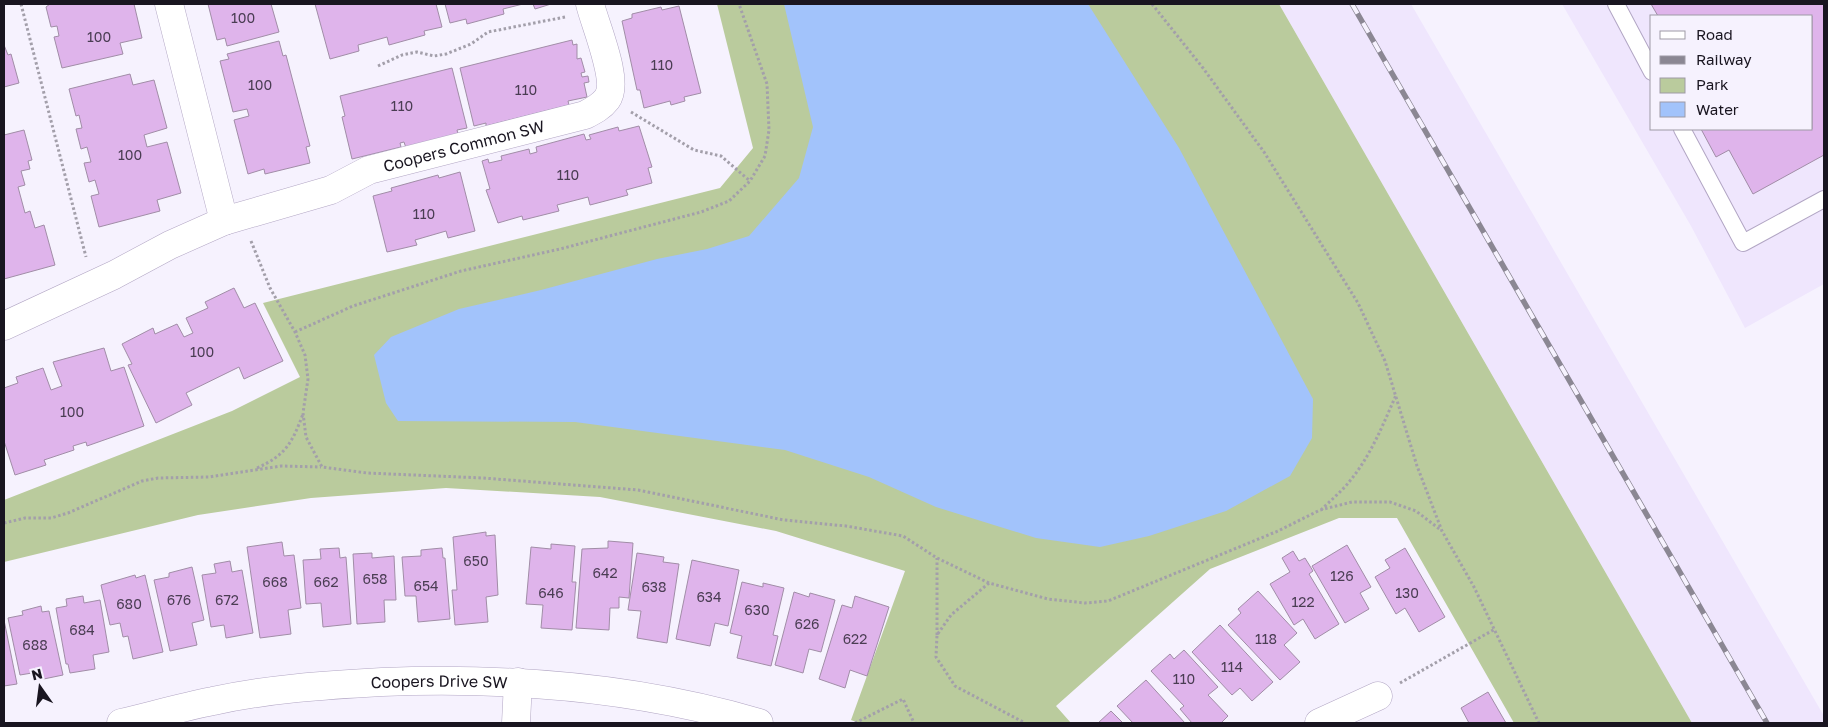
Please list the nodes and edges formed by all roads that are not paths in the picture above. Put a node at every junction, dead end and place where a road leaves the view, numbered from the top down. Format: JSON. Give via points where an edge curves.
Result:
{"nodes":[{"id":1,"x":169,"y":4,"type":"edge"},
{"id":2,"x":1616,"y":4,"type":"edge"},
{"id":3,"x":591,"y":7,"type":"edge"},
{"id":4,"x":1650,"y":68,"type":"edge"},
{"id":5,"x":1683,"y":130,"type":"edge"},
{"id":6,"x":1824,"y":199,"type":"edge"},
{"id":7,"x":232,"y":219,"type":"junction"},
{"id":8,"x":4,"y":326,"type":"edge"},
{"id":9,"x":518,"y":682,"type":"junction"},
{"id":10,"x":1378,"y":696,"type":"road end"},
{"id":11,"x":121,"y":723,"type":"edge"},
{"id":12,"x":516,"y":723,"type":"edge"},
{"id":13,"x":759,"y":723,"type":"edge"},
{"id":14,"x":1319,"y":723,"type":"edge"}],
"edges":[{"from":1,"to":7,"type":"street"},
{"from":2,"to":4,"type":"lane"},
{"from":3,"to":7,"type":"street","name":"Coopers Common SW","via":[[612,78],[608,98],[600,107],[585,115],[370,170],[331,190]]},
{"from":5,"to":6,"type":"lane","via":[[1743,243]]},
{"from":7,"to":8,"type":"street","name":"Coopers Common SW","via":[[170,245]]},
{"from":9,"to":11,"type":"street","name":"Coopers Drive SW","via":[[440,680],[324,685],[213,700]]},
{"from":9,"to":12,"type":"street"},
{"from":9,"to":13,"type":"street","name":"Coopers Drive SW","via":[[606,691],[729,714]]},
{"from":10,"to":14,"type":"street"}]}
